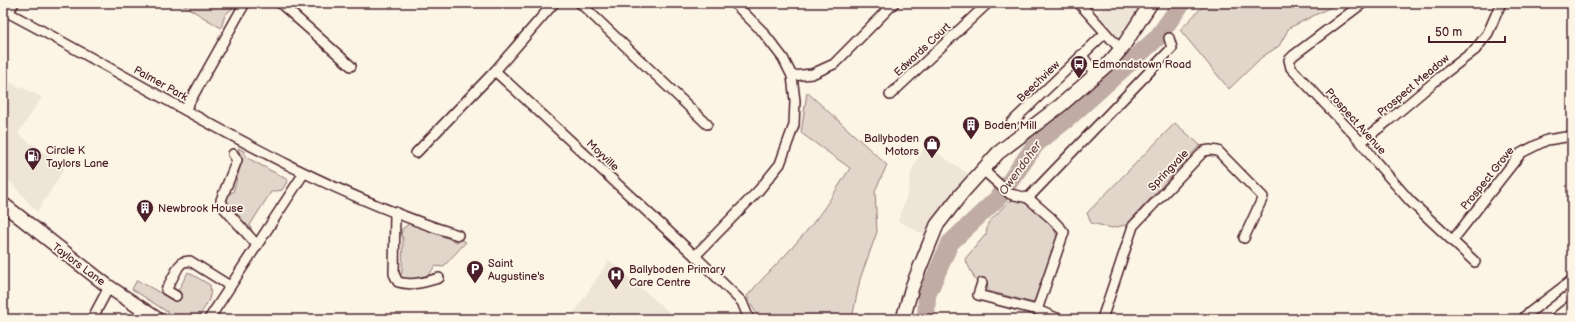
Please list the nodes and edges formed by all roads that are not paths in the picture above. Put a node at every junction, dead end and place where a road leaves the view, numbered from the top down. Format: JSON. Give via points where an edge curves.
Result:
{"nodes":[{"id":1,"x":14,"y":3,"type":"edge"},
{"id":2,"x":246,"y":3,"type":"edge"},
{"id":3,"x":280,"y":3,"type":"edge"},
{"id":4,"x":554,"y":3,"type":"edge"},
{"id":5,"x":580,"y":3,"type":"edge"},
{"id":6,"x":734,"y":3,"type":"edge"},
{"id":7,"x":894,"y":3,"type":"edge"},
{"id":8,"x":988,"y":3,"type":"edge"},
{"id":9,"x":1079,"y":3,"type":"edge"},
{"id":10,"x":1151,"y":3,"type":"edge"},
{"id":11,"x":1363,"y":3,"type":"edge"},
{"id":12,"x":1501,"y":3,"type":"edge"},
{"id":13,"x":6,"y":12,"type":"edge"},
{"id":14,"x":1101,"y":37,"type":"dead end"},
{"id":15,"x":1169,"y":38,"type":"dead end"},
{"id":16,"x":1121,"y":50,"type":"junction"},
{"id":17,"x":1081,"y":55,"type":"junction"},
{"id":18,"x":351,"y":66,"type":"dead end"},
{"id":19,"x":495,"y":71,"type":"junction"},
{"id":20,"x":1098,"y":74,"type":"junction"},
{"id":21,"x":792,"y":76,"type":"junction"},
{"id":22,"x":890,"y":95,"type":"dead end"},
{"id":23,"x":185,"y":110,"type":"junction"},
{"id":24,"x":707,"y":124,"type":"dead end"},
{"id":25,"x":1011,"y":124,"type":"dead end"},
{"id":26,"x":1572,"y":136,"type":"edge"},
{"id":27,"x":1361,"y":142,"type":"junction"},
{"id":28,"x":416,"y":153,"type":"dead end"},
{"id":29,"x":233,"y":154,"type":"dead end"},
{"id":30,"x":983,"y":170,"type":"junction"},
{"id":31,"x":304,"y":173,"type":"junction"},
{"id":32,"x":1028,"y":198,"type":"junction"},
{"id":33,"x":3,"y":204,"type":"edge"},
{"id":34,"x":395,"y":212,"type":"junction"},
{"id":35,"x":458,"y":235,"type":"dead end"},
{"id":36,"x":1244,"y":238,"type":"dead end"},
{"id":37,"x":1452,"y":241,"type":"junction"},
{"id":38,"x":257,"y":245,"type":"junction"},
{"id":39,"x":695,"y":256,"type":"junction"},
{"id":40,"x":1475,"y":262,"type":"dead end"},
{"id":41,"x":439,"y":278,"type":"dead end"},
{"id":42,"x":1572,"y":280,"type":"edge"},
{"id":43,"x":982,"y":283,"type":"dead end"},
{"id":44,"x":230,"y":286,"type":"junction"},
{"id":45,"x":109,"y":287,"type":"junction"},
{"id":46,"x":176,"y":296,"type":"dead end"},
{"id":47,"x":1572,"y":307,"type":"edge"},
{"id":48,"x":1037,"y":310,"type":"junction"},
{"id":49,"x":1525,"y":316,"type":"dead end"},
{"id":50,"x":92,"y":319,"type":"edge"},
{"id":51,"x":157,"y":319,"type":"edge"},
{"id":52,"x":209,"y":319,"type":"edge"},
{"id":53,"x":749,"y":319,"type":"edge"},
{"id":54,"x":903,"y":319,"type":"edge"},
{"id":55,"x":1059,"y":319,"type":"edge"},
{"id":56,"x":1102,"y":319,"type":"edge"},
{"id":57,"x":1557,"y":319,"type":"edge"}],
"edges":[{"from":1,"to":13,"type":"street","name":"Palmer Park"},
{"from":2,"to":23,"type":"street"},
{"from":3,"to":18,"type":"street"},
{"from":4,"to":19,"type":"street"},
{"from":5,"to":24,"type":"street"},
{"from":6,"to":21,"type":"street","via":[[762,31],[783,58]]},
{"from":7,"to":21,"type":"street","via":[[834,64],[812,74]]},
{"from":8,"to":22,"type":"street","name":"Edwards Court"},
{"from":9,"to":16,"type":"street"},
{"from":10,"to":16,"type":"main road"},
{"from":11,"to":27,"type":"street","name":"Prospect Avenue","via":[[1289,60],[1291,68]]},
{"from":12,"to":27,"type":"street","name":"Prospect Meadow","via":[[1488,33],[1475,50]]},
{"from":13,"to":23,"type":"street","name":"Palmer Park"},
{"from":14,"to":17,"type":"street","name":"Beechview"},
{"from":15,"to":32,"type":"street","via":[[1172,48]]},
{"from":16,"to":20,"type":"main road"},
{"from":17,"to":20,"type":"street"},
{"from":17,"to":25,"type":"street","name":"Beechview"},
{"from":19,"to":28,"type":"street"},
{"from":19,"to":39,"type":"street","name":"Moyville"},
{"from":20,"to":30,"type":"main road","via":[[998,153]]},
{"from":21,"to":39,"type":"street","via":[[794,125],[780,164],[759,190]]},
{"from":23,"to":31,"type":"street","name":"Palmer Park"},
{"from":26,"to":37,"type":"street","name":"Prospect Grove","via":[[1547,140],[1521,153]]},
{"from":27,"to":37,"type":"street","name":"Prospect Avenue","via":[[1410,201]]},
{"from":29,"to":38,"type":"street","via":[[237,160],[221,200],[224,208]]},
{"from":30,"to":32,"type":"street","via":[[1010,194]]},
{"from":30,"to":54,"type":"main road","via":[[937,224],[912,287]]},
{"from":31,"to":34,"type":"street","name":"Palmer Park","via":[[351,196]]},
{"from":31,"to":38,"type":"street"},
{"from":32,"to":48,"type":"street","via":[[1064,232]]},
{"from":33,"to":45,"type":"main road","name":"Taylors Lane"},
{"from":34,"to":35,"type":"street","name":"Palmer Park"},
{"from":34,"to":41,"type":"street","via":[[394,274],[398,282],[427,282]]},
{"from":36,"to":56,"type":"street","name":"Springvale","via":[[1263,197],[1218,152],[1204,151],[1133,226]]},
{"from":37,"to":40,"type":"street","name":"Prospect Avenue"},
{"from":38,"to":44,"type":"street"},
{"from":39,"to":53,"type":"street","name":"Moyville","via":[[742,302]]},
{"from":42,"to":49,"type":"street"},
{"from":43,"to":48,"type":"street","via":[[978,295]]},
{"from":44,"to":46,"type":"street","via":[[190,261],[183,262],[166,290]]},
{"from":44,"to":52,"type":"street"},
{"from":45,"to":50,"type":"street"},
{"from":45,"to":51,"type":"main road","name":"Taylors Lane"},
{"from":47,"to":57,"type":"main road"},
{"from":48,"to":55,"type":"street"}]}
